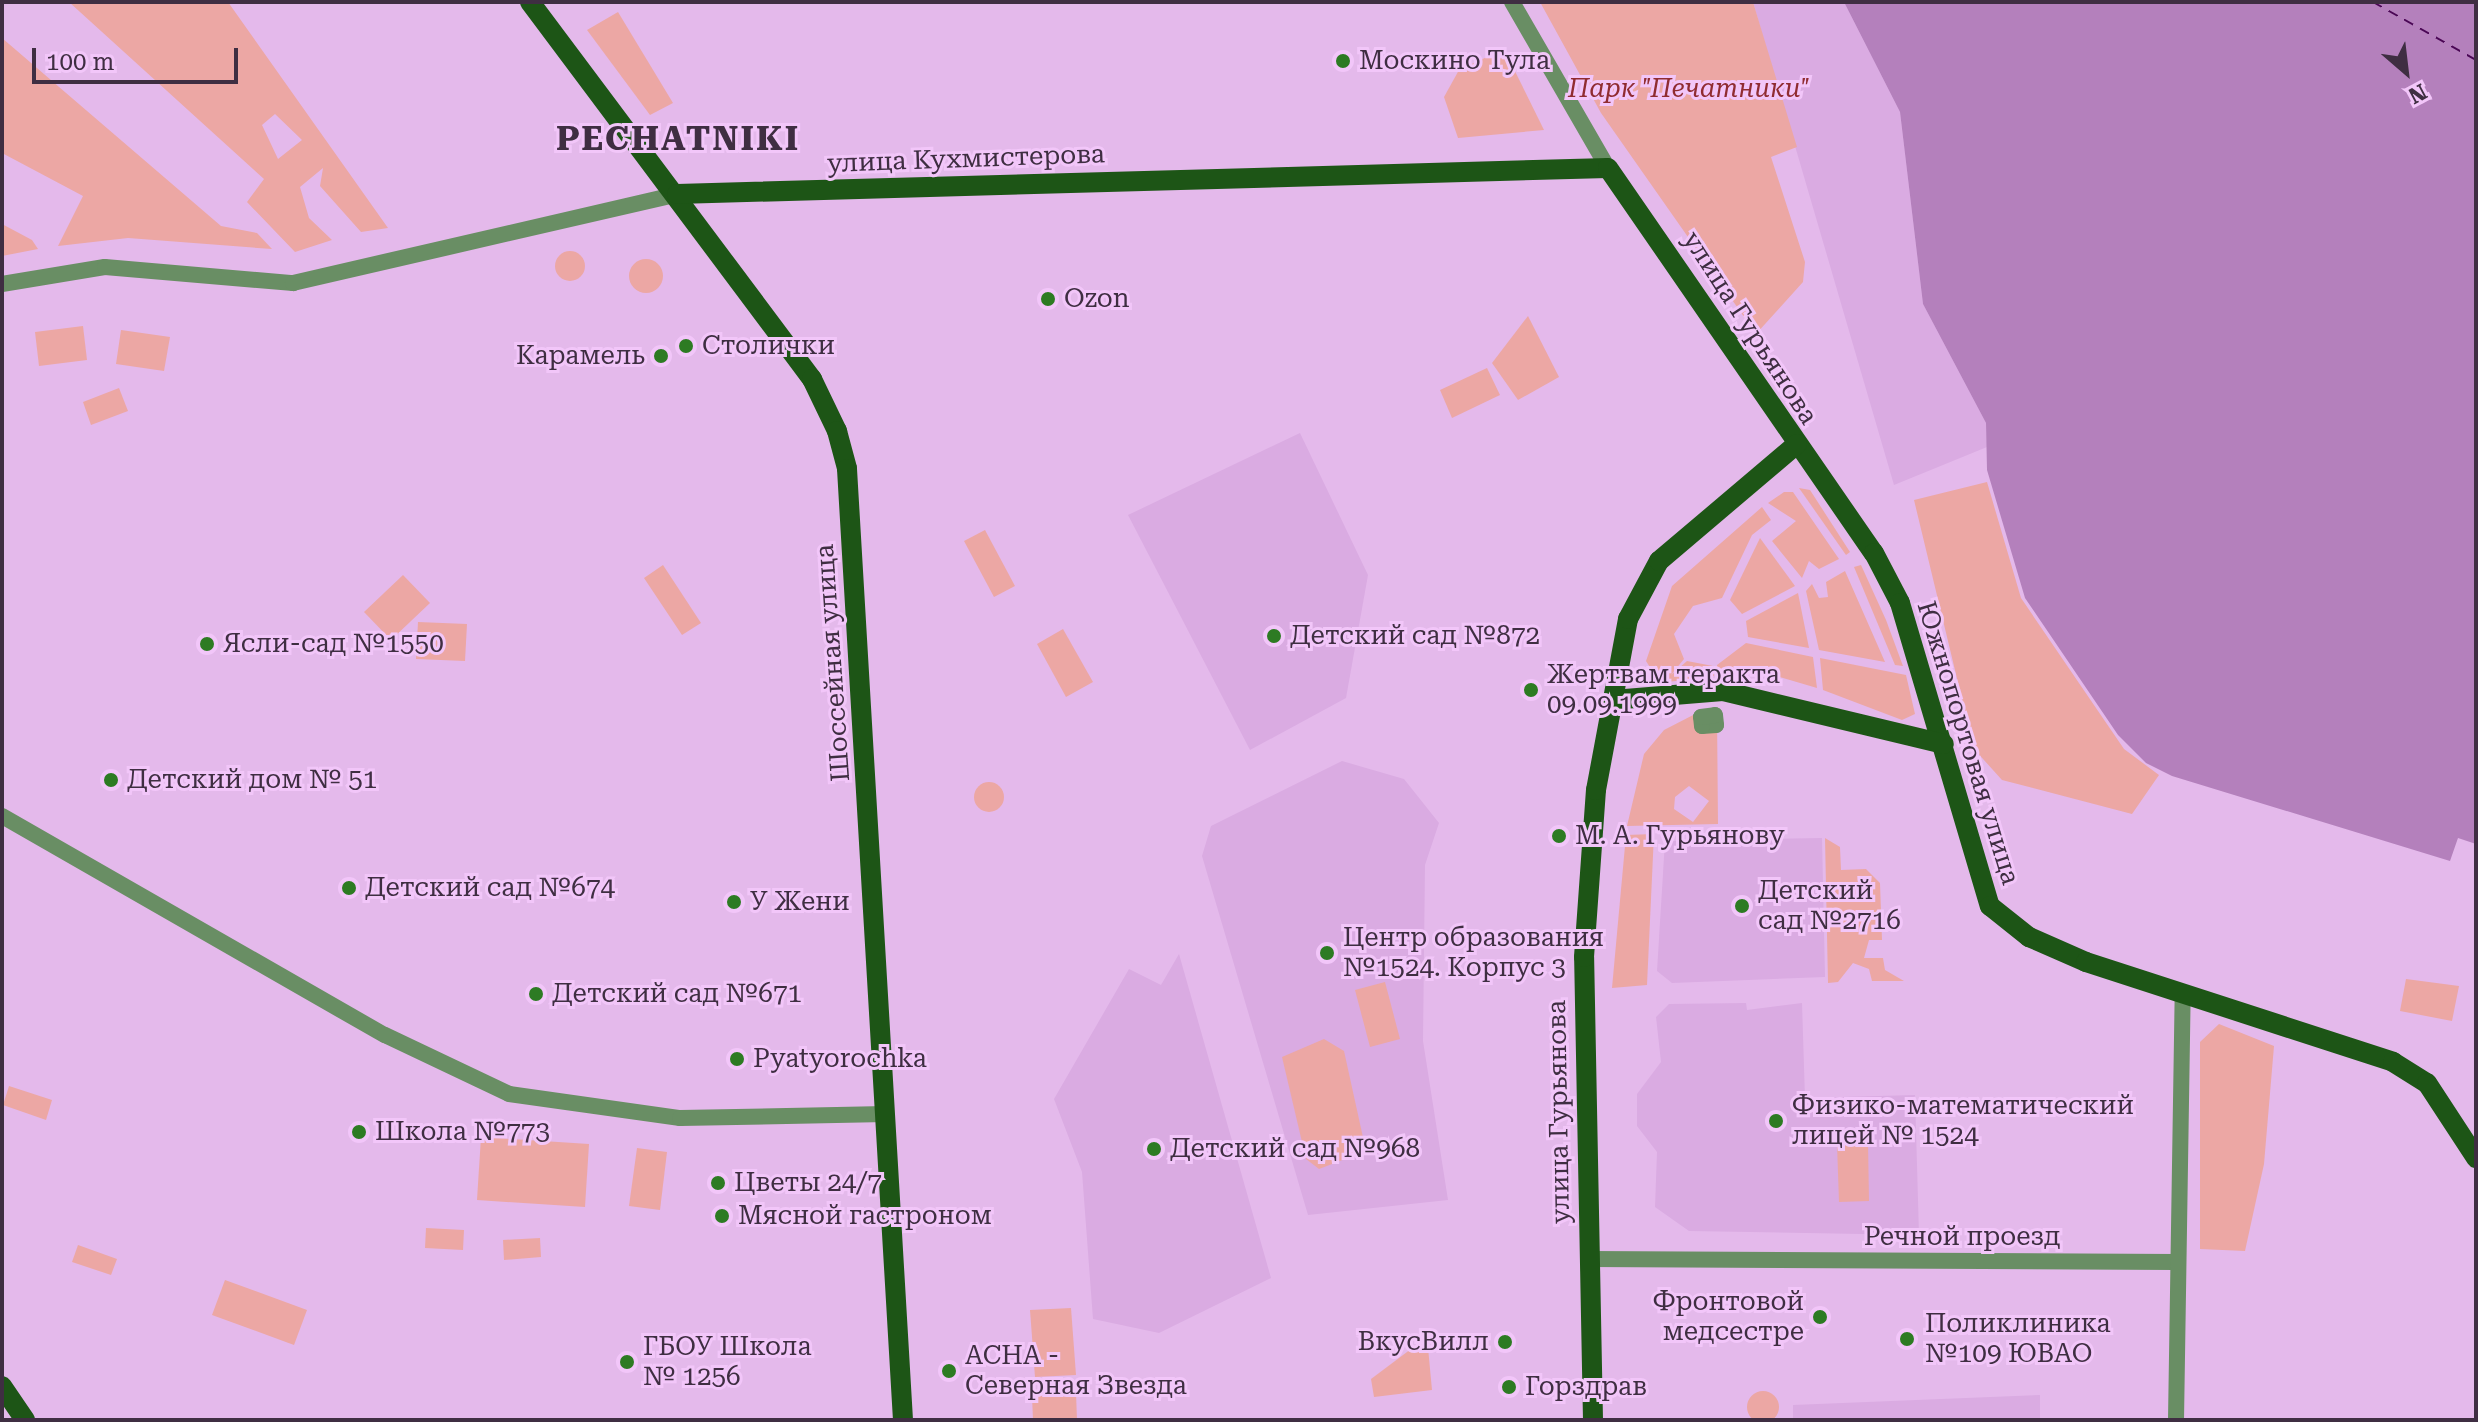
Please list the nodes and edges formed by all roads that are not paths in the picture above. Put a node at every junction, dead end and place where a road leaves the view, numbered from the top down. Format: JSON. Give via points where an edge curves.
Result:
{"nodes":[{"id":1,"x":530,"y":2,"type":"edge"},
{"id":2,"x":1512,"y":2,"type":"edge"},
{"id":3,"x":1608,"y":168,"type":"junction"},
{"id":4,"x":677,"y":194,"type":"junction"},
{"id":5,"x":2,"y":284,"type":"edge"},
{"id":6,"x":1797,"y":444,"type":"junction"},
{"id":7,"x":1613,"y":700,"type":"junction"},
{"id":8,"x":1944,"y":744,"type":"junction"},
{"id":9,"x":2,"y":816,"type":"edge"},
{"id":10,"x":2183,"y":995,"type":"junction"},
{"id":11,"x":886,"y":1114,"type":"junction"},
{"id":12,"x":2476,"y":1158,"type":"edge"},
{"id":13,"x":1589,"y":1259,"type":"junction"},
{"id":14,"x":2176,"y":1262,"type":"junction"},
{"id":15,"x":2,"y":1386,"type":"edge"},
{"id":16,"x":25,"y":1420,"type":"edge"},
{"id":17,"x":903,"y":1420,"type":"edge"},
{"id":18,"x":1593,"y":1420,"type":"edge"},
{"id":19,"x":2176,"y":1420,"type":"edge"}],
"edges":[{"from":1,"to":4,"type":"main road","name":"Шоссейная улица"},
{"from":2,"to":3,"type":"street","name":"улица Гурьянова"},
{"from":3,"to":4,"type":"main road","name":"улица Кухмистерова"},
{"from":3,"to":6,"type":"main road","name":"улица Гурьянова"},
{"from":4,"to":5,"type":"street","name":"улица Кухмистерова","via":[[293,283],[105,267]]},
{"from":4,"to":11,"type":"main road","name":"Шоссейная улица","via":[[827,403],[847,469]]},
{"from":6,"to":7,"type":"main road","name":"улица Гурьянова","via":[[1659,561],[1628,619]]},
{"from":6,"to":8,"type":"main road","name":"Южнопортовая улица","via":[[1900,603]]},
{"from":7,"to":8,"type":"main road","via":[[1723,691]]},
{"from":7,"to":13,"type":"main road","name":"улица Гурьянова","via":[[1596,790],[1584,957]]},
{"from":8,"to":10,"type":"main road","name":"Южнопортовая улица","via":[[1990,906],[2029,937]]},
{"from":9,"to":11,"type":"street","via":[[385,1035],[509,1094],[680,1118]]},
{"from":10,"to":12,"type":"main road","name":"Южнопортовая улица","via":[[2408,1070],[2442,1103]]},
{"from":10,"to":14,"type":"street"},
{"from":11,"to":17,"type":"main road","name":"Шоссейная улица"},
{"from":13,"to":14,"type":"street","name":"Речной проезд"},
{"from":13,"to":18,"type":"main road","name":"улица Гурьянова"},
{"from":14,"to":19,"type":"street"},
{"from":15,"to":16,"type":"main road"}]}
